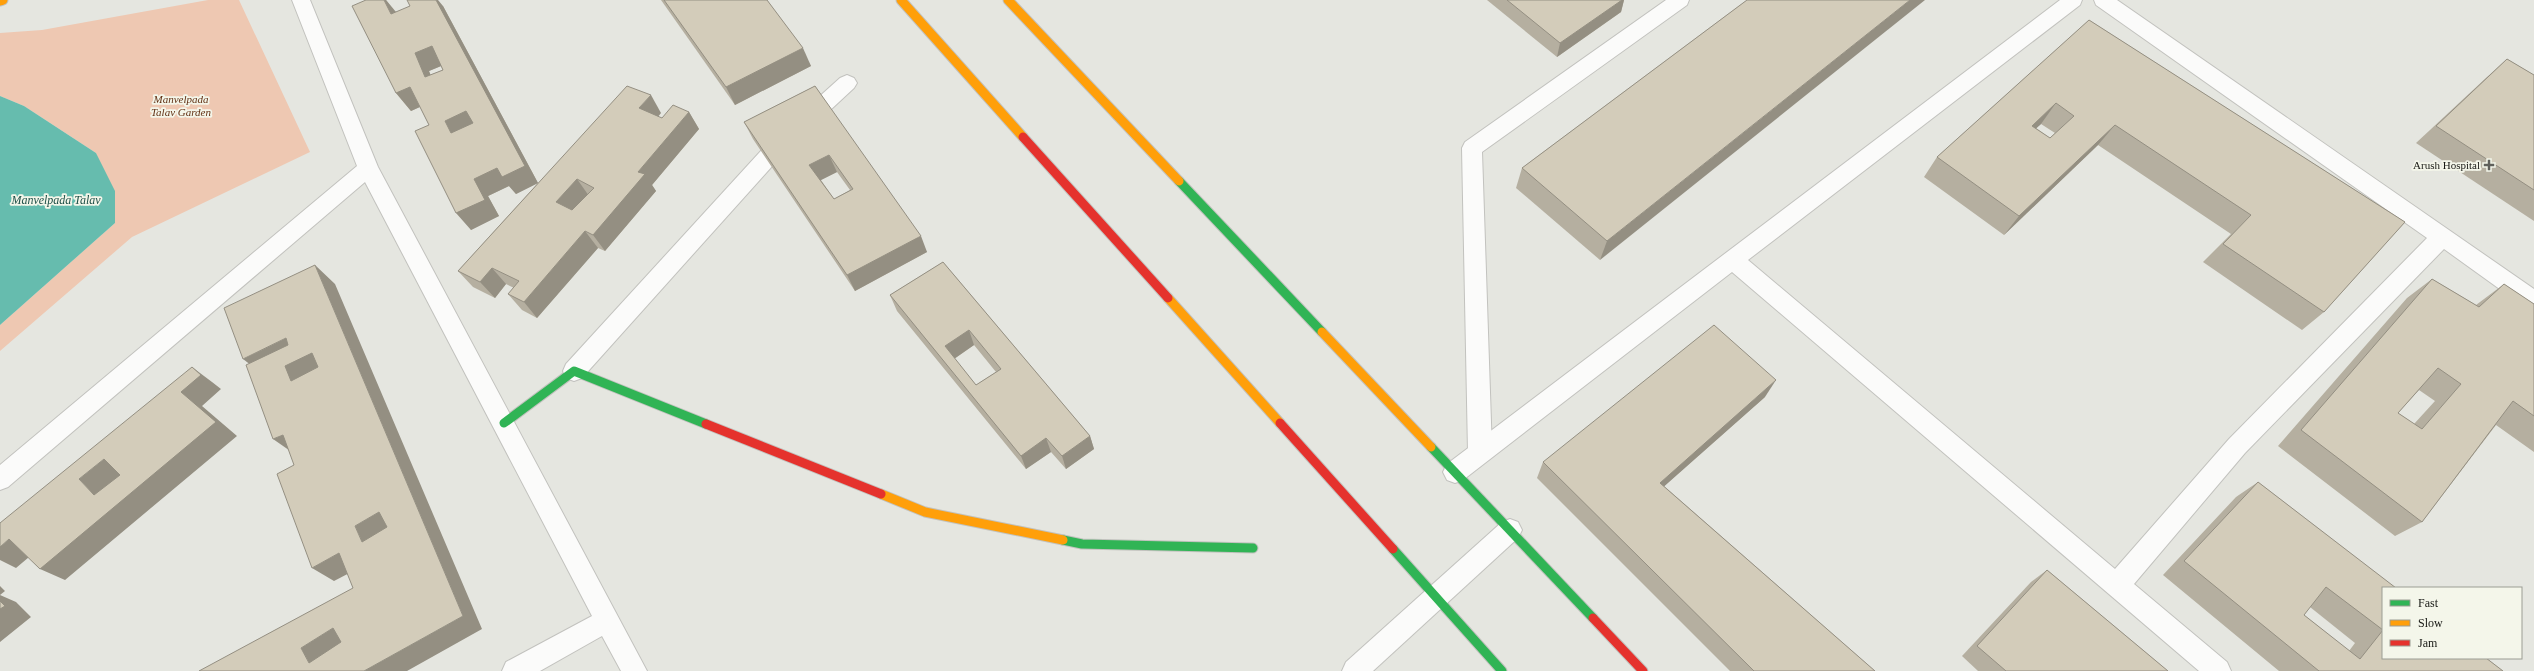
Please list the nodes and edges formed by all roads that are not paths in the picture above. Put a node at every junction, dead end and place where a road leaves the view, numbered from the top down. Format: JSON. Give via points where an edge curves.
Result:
{"nodes":[{"id":1,"x":3,"y":0,"type":"edge"},
{"id":2,"x":301,"y":0,"type":"edge"},
{"id":3,"x":901,"y":0,"type":"edge"},
{"id":4,"x":1008,"y":0,"type":"edge"},
{"id":5,"x":1680,"y":0,"type":"edge"},
{"id":6,"x":2073,"y":0,"type":"edge"},
{"id":7,"x":2103,"y":0,"type":"edge"},
{"id":8,"x":0,"y":1,"type":"edge"},
{"id":9,"x":847,"y":83,"type":"dead end"},
{"id":10,"x":368,"y":168,"type":"junction"},
{"id":11,"x":2442,"y":237,"type":"junction"},
{"id":12,"x":1733,"y":260,"type":"junction"},
{"id":13,"x":2534,"y":301,"type":"edge"},
{"id":14,"x":574,"y":371,"type":"junction"},
{"id":15,"x":504,"y":423,"type":"junction"},
{"id":16,"x":1480,"y":452,"type":"junction"},
{"id":17,"x":1455,"y":472,"type":"junction"},
{"id":18,"x":0,"y":479,"type":"edge"},
{"id":19,"x":1510,"y":530,"type":"junction"},
{"id":20,"x":1253,"y":548,"type":"dead end"},
{"id":21,"x":2116,"y":585,"type":"junction"},
{"id":22,"x":1436,"y":597,"type":"junction"},
{"id":23,"x":608,"y":620,"type":"junction"},
{"id":24,"x":515,"y":671,"type":"edge"},
{"id":25,"x":634,"y":671,"type":"edge"},
{"id":26,"x":1355,"y":671,"type":"edge"},
{"id":27,"x":1502,"y":671,"type":"edge"},
{"id":28,"x":1643,"y":671,"type":"edge"},
{"id":29,"x":2218,"y":671,"type":"edge"}],
"edges":[{"from":1,"to":8,"type":"street"},
{"from":2,"to":10,"type":"street"},
{"from":3,"to":22,"type":"street"},
{"from":4,"to":17,"type":"street"},
{"from":5,"to":16,"type":"street","via":[[1472,148]]},
{"from":6,"to":12,"type":"street"},
{"from":7,"to":11,"type":"street"},
{"from":9,"to":14,"type":"street","via":[[776,148]]},
{"from":10,"to":15,"type":"street"},
{"from":10,"to":18,"type":"street"},
{"from":11,"to":13,"type":"street"},
{"from":11,"to":21,"type":"street","via":[[2237,446]]},
{"from":12,"to":16,"type":"street"},
{"from":12,"to":21,"type":"street"},
{"from":14,"to":15,"type":"street"},
{"from":14,"to":20,"type":"street","via":[[926,512],[1082,544]]},
{"from":15,"to":23,"type":"street"},
{"from":16,"to":17,"type":"street"},
{"from":17,"to":19,"type":"street"},
{"from":19,"to":22,"type":"street"},
{"from":19,"to":28,"type":"street"},
{"from":21,"to":29,"type":"street"},
{"from":22,"to":26,"type":"street"},
{"from":22,"to":27,"type":"street"},
{"from":23,"to":24,"type":"street"},
{"from":23,"to":25,"type":"street"}]}
